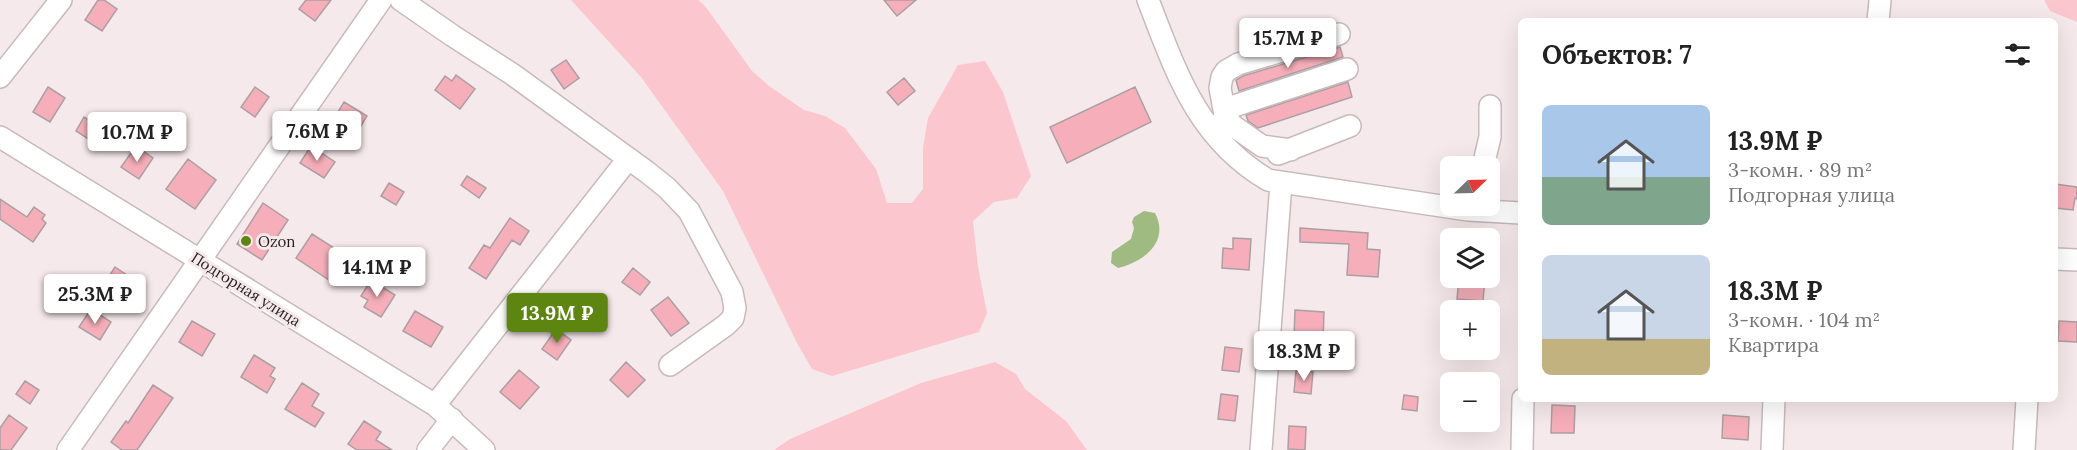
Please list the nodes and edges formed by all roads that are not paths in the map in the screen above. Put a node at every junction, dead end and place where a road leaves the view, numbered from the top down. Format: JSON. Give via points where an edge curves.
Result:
{"nodes":[{"id":1,"x":62,"y":0,"type":"edge"},
{"id":2,"x":381,"y":0,"type":"edge"},
{"id":3,"x":401,"y":0,"type":"edge"},
{"id":4,"x":1148,"y":0,"type":"edge"},
{"id":5,"x":1339,"y":34,"type":"dead end"},
{"id":6,"x":1347,"y":69,"type":"dead end"},
{"id":7,"x":0,"y":77,"type":"edge"},
{"id":8,"x":1490,"y":106,"type":"dead end"},
{"id":9,"x":1225,"y":115,"type":"junction"},
{"id":10,"x":1350,"y":126,"type":"dead end"},
{"id":11,"x":1215,"y":135,"type":"junction"},
{"id":12,"x":0,"y":137,"type":"edge"},
{"id":13,"x":1292,"y":150,"type":"junction"},
{"id":14,"x":1485,"y":156,"type":"edge"},
{"id":15,"x":628,"y":159,"type":"junction"},
{"id":16,"x":1243,"y":163,"type":"junction"},
{"id":17,"x":1274,"y":182,"type":"junction"},
{"id":18,"x":1440,"y":204,"type":"edge"},
{"id":19,"x":1500,"y":211,"type":"edge"},
{"id":20,"x":1518,"y":213,"type":"edge"},
{"id":21,"x":2058,"y":259,"type":"edge"},
{"id":22,"x":199,"y":260,"type":"junction"},
{"id":23,"x":2077,"y":260,"type":"edge"},
{"id":24,"x":670,"y":365,"type":"dead end"},
{"id":25,"x":1523,"y":402,"type":"edge"},
{"id":26,"x":1774,"y":402,"type":"edge"},
{"id":27,"x":2027,"y":402,"type":"edge"},
{"id":28,"x":435,"y":405,"type":"junction"},
{"id":29,"x":452,"y":418,"type":"junction"},
{"id":30,"x":68,"y":450,"type":"edge"},
{"id":31,"x":428,"y":450,"type":"edge"},
{"id":32,"x":484,"y":450,"type":"edge"},
{"id":33,"x":1261,"y":450,"type":"edge"},
{"id":34,"x":1522,"y":450,"type":"edge"},
{"id":35,"x":1772,"y":450,"type":"edge"},
{"id":36,"x":2024,"y":450,"type":"edge"}],
"edges":[{"from":1,"to":7,"type":"street"},
{"from":2,"to":22,"type":"street"},
{"from":3,"to":15,"type":"street","via":[[512,74]]},
{"from":4,"to":11,"type":"street","via":[[1178,78]]},
{"from":5,"to":9,"type":"street","via":[[1226,71],[1221,76],[1220,88]]},
{"from":6,"to":9,"type":"street","via":[[1241,103]]},
{"from":8,"to":14,"type":"street"},
{"from":9,"to":11,"type":"street"},
{"from":9,"to":13,"type":"street","via":[[1232,125],[1262,146]]},
{"from":10,"to":13,"type":"street"},
{"from":11,"to":16,"type":"street"},
{"from":12,"to":22,"type":"street","name":"Подгорная улица"},
{"from":13,"to":16,"type":"street"},
{"from":13,"to":17,"type":"street"},
{"from":15,"to":24,"type":"street","via":[[668,188],[689,211],[732,292],[734,318]]},
{"from":15,"to":28,"type":"street"},
{"from":16,"to":17,"type":"street"},
{"from":17,"to":18,"type":"street"},
{"from":17,"to":33,"type":"street"},
{"from":19,"to":20,"type":"street"},
{"from":21,"to":23,"type":"street"},
{"from":22,"to":28,"type":"street","name":"Подгорная улица"},
{"from":22,"to":30,"type":"street"},
{"from":25,"to":34,"type":"street"},
{"from":26,"to":35,"type":"street"},
{"from":27,"to":36,"type":"street"},
{"from":28,"to":29,"type":"street","name":"Подгорная улица"},
{"from":29,"to":31,"type":"street"},
{"from":29,"to":32,"type":"street","name":"Подгорная улица"}]}
